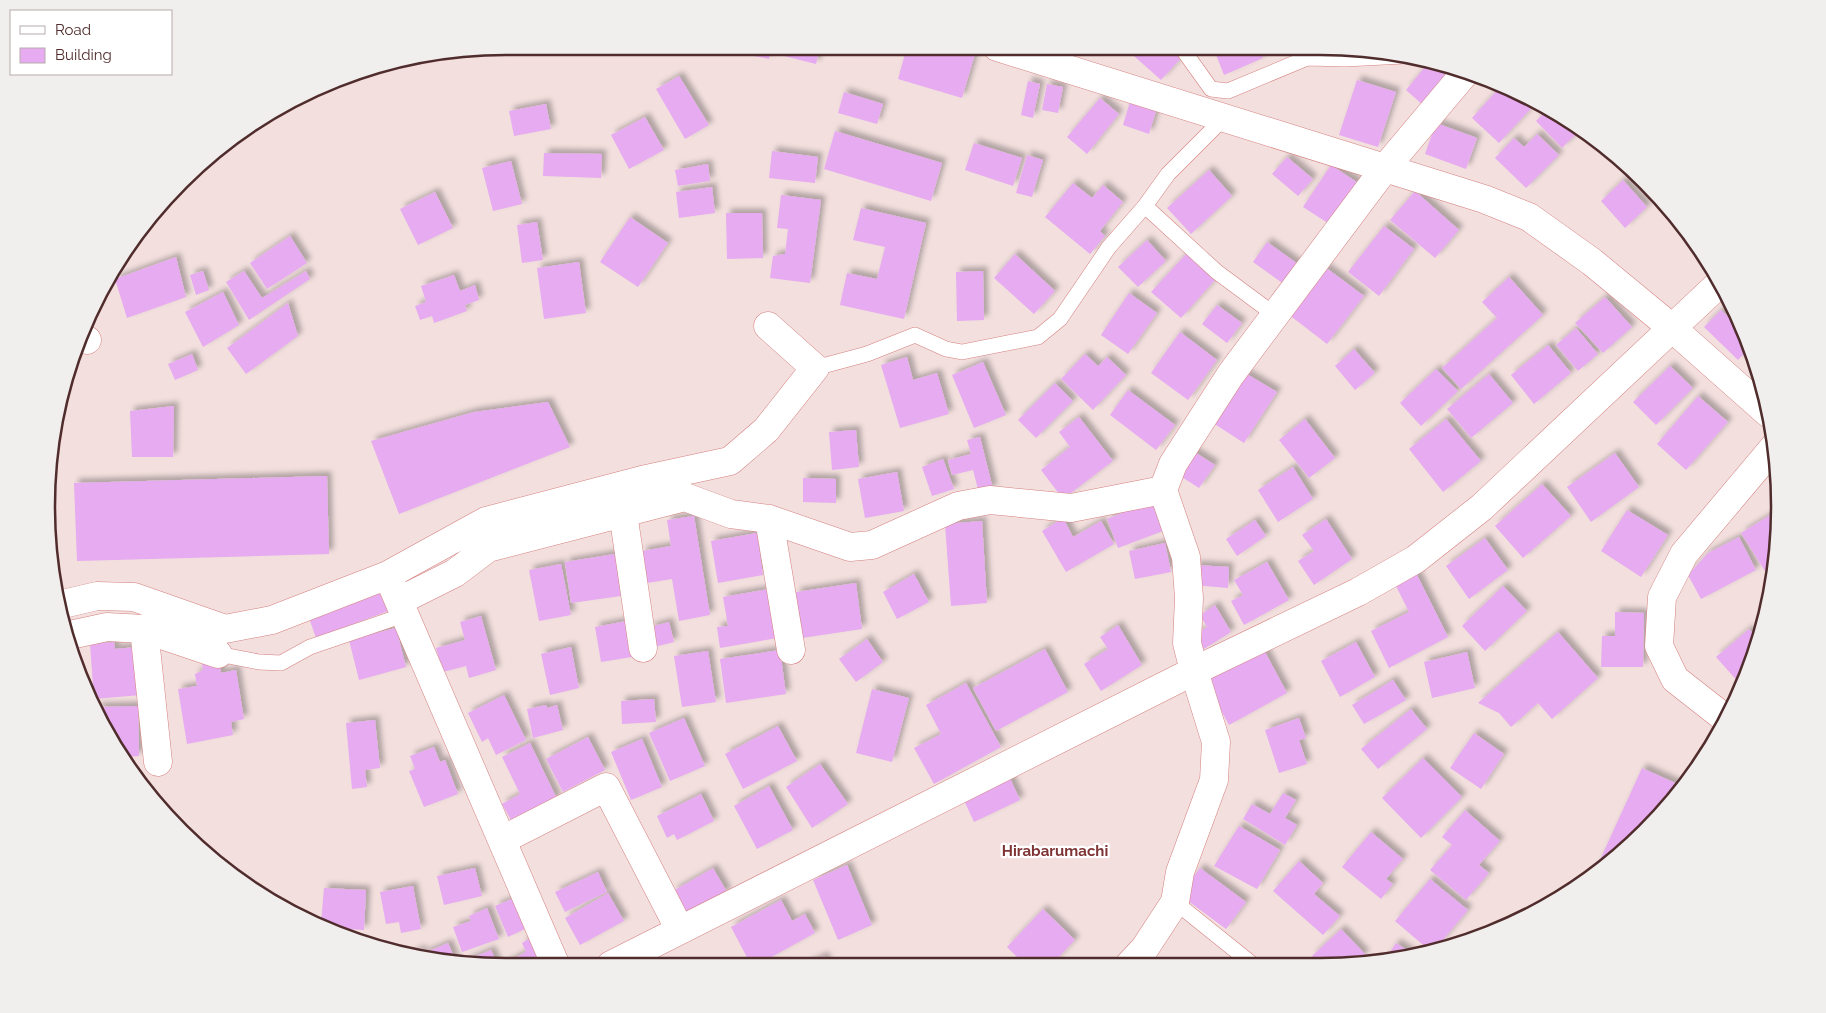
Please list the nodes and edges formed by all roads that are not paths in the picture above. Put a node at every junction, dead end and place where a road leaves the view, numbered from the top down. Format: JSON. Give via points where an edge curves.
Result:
{"nodes":[{"id":1,"x":1034,"y":55,"type":"edge"},
{"id":2,"x":1187,"y":55,"type":"edge"},
{"id":3,"x":1371,"y":58,"type":"edge"},
{"id":4,"x":1461,"y":78,"type":"edge"},
{"id":5,"x":1225,"y":117,"type":"junction"},
{"id":6,"x":1385,"y":168,"type":"junction"},
{"id":7,"x":1145,"y":206,"type":"junction"},
{"id":8,"x":1715,"y":288,"type":"edge"},
{"id":9,"x":1275,"y":315,"type":"junction"},
{"id":10,"x":768,"y":326,"type":"dead end"},
{"id":11,"x":1672,"y":328,"type":"junction"},
{"id":12,"x":815,"y":368,"type":"junction"},
{"id":13,"x":1759,"y":405,"type":"edge"},
{"id":14,"x":1768,"y":455,"type":"edge"},
{"id":15,"x":1163,"y":490,"type":"junction"},
{"id":16,"x":623,"y":513,"type":"junction"},
{"id":17,"x":769,"y":519,"type":"junction"},
{"id":18,"x":388,"y":575,"type":"junction"},
{"id":19,"x":66,"y":603,"type":"edge"},
{"id":20,"x":402,"y":608,"type":"junction"},
{"id":21,"x":144,"y":629,"type":"junction"},
{"id":22,"x":73,"y":634,"type":"edge"},
{"id":23,"x":644,"y":648,"type":"dead end"},
{"id":24,"x":791,"y":650,"type":"dead end"},
{"id":25,"x":218,"y":654,"type":"joint"},
{"id":26,"x":1194,"y":671,"type":"junction"},
{"id":27,"x":1720,"y":714,"type":"edge"},
{"id":28,"x":158,"y":762,"type":"dead end"},
{"id":29,"x":502,"y":840,"type":"junction"},
{"id":30,"x":1174,"y":902,"type":"junction"},
{"id":31,"x":680,"y":930,"type":"junction"},
{"id":32,"x":553,"y":958,"type":"edge"},
{"id":33,"x":625,"y":958,"type":"edge"},
{"id":34,"x":1136,"y":958,"type":"edge"},
{"id":35,"x":1245,"y":958,"type":"edge"}],
"edges":[{"from":1,"to":5,"type":"street"},
{"from":2,"to":3,"type":"lane","via":[[1211,89],[1228,91],[1307,58]]},
{"from":4,"to":6,"type":"street"},
{"from":5,"to":6,"type":"street"},
{"from":5,"to":7,"type":"lane","via":[[1168,174]]},
{"from":6,"to":9,"type":"street"},
{"from":6,"to":11,"type":"street","via":[[1484,198],[1528,217],[1592,262]]},
{"from":7,"to":9,"type":"lane","via":[[1217,272]]},
{"from":7,"to":12,"type":"lane","via":[[1109,247],[1060,319],[1038,337],[962,352],[946,349],[916,335],[867,354]]},
{"from":8,"to":11,"type":"street"},
{"from":9,"to":15,"type":"street","via":[[1231,374],[1173,464]]},
{"from":10,"to":12,"type":"street"},
{"from":11,"to":13,"type":"street"},
{"from":11,"to":26,"type":"street","via":[[1482,507],[1416,559],[1358,592]]},
{"from":12,"to":18,"type":"street","via":[[766,430],[730,461],[642,480],[486,521]]},
{"from":14,"to":27,"type":"street","via":[[1684,554],[1662,596],[1659,646],[1675,679]]},
{"from":15,"to":17,"type":"street","via":[[1071,508],[990,500],[958,506],[872,545],[850,547]]},
{"from":15,"to":26,"type":"street","via":[[1186,557],[1189,598],[1187,643]]},
{"from":16,"to":17,"type":"street","via":[[685,497],[731,514]]},
{"from":16,"to":20,"type":"street","via":[[488,548]]},
{"from":16,"to":23,"type":"street"},
{"from":17,"to":24,"type":"street"},
{"from":18,"to":19,"type":"street","via":[[272,620],[225,629],[134,597],[97,596]]},
{"from":18,"to":20,"type":"street"},
{"from":20,"to":25,"type":"lane","via":[[310,647],[281,663]]},
{"from":20,"to":29,"type":"street"},
{"from":21,"to":22,"type":"street","via":[[107,627]]},
{"from":21,"to":25,"type":"street"},
{"from":21,"to":28,"type":"street"},
{"from":26,"to":30,"type":"street","via":[[1216,742],[1214,780],[1180,872]]},
{"from":26,"to":31,"type":"street"},
{"from":29,"to":31,"type":"street","via":[[606,787]]},
{"from":29,"to":32,"type":"street"},
{"from":30,"to":34,"type":"street"},
{"from":30,"to":35,"type":"lane"},
{"from":31,"to":33,"type":"street"}]}
